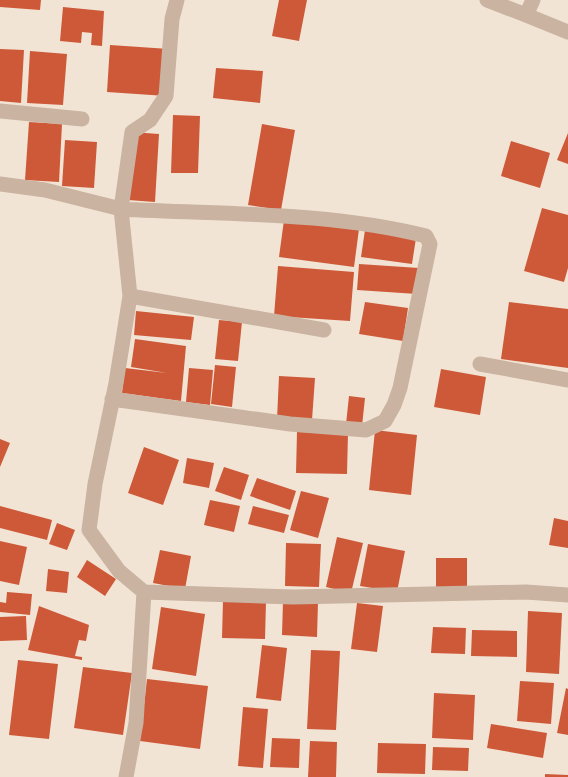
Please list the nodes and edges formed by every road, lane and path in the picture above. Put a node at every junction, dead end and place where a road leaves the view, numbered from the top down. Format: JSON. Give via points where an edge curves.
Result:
{"nodes":[{"id":1,"x":177,"y":0,"type":"edge"},
{"id":2,"x":487,"y":0,"type":"edge"},
{"id":3,"x":533,"y":0,"type":"edge"},
{"id":4,"x":526,"y":15,"type":"junction"},
{"id":5,"x":568,"y":32,"type":"edge"},
{"id":6,"x":0,"y":111,"type":"edge"},
{"id":7,"x":82,"y":119,"type":"dead end"},
{"id":8,"x":0,"y":184,"type":"edge"},
{"id":9,"x":121,"y":209,"type":"junction"},
{"id":10,"x":130,"y":296,"type":"junction"},
{"id":11,"x":324,"y":330,"type":"dead end"},
{"id":12,"x":480,"y":364,"type":"dead end"},
{"id":13,"x":568,"y":380,"type":"edge"},
{"id":14,"x":112,"y":399,"type":"junction"},
{"id":15,"x":144,"y":592,"type":"junction"},
{"id":16,"x":568,"y":595,"type":"edge"},
{"id":17,"x":126,"y":777,"type":"edge"}],
"edges":[{"from":1,"to":9,"type":"street","via":[[166,96],[150,120],[132,132]]},
{"from":2,"to":4,"type":"street"},
{"from":3,"to":4,"type":"street"},
{"from":4,"to":5,"type":"street"},
{"from":6,"to":7,"type":"street"},
{"from":8,"to":9,"type":"street","via":[[45,190]]},
{"from":9,"to":10,"type":"street"},
{"from":9,"to":14,"type":"street","via":[[334,219],[426,236],[430,244],[400,387],[385,421],[366,430],[290,424]]},
{"from":10,"to":11,"type":"street"},
{"from":10,"to":14,"type":"street"},
{"from":12,"to":13,"type":"street"},
{"from":14,"to":15,"type":"street","via":[[89,530],[119,571]]},
{"from":15,"to":16,"type":"street","via":[[293,597],[526,592]]},
{"from":15,"to":17,"type":"street","via":[[136,723]]}]}
